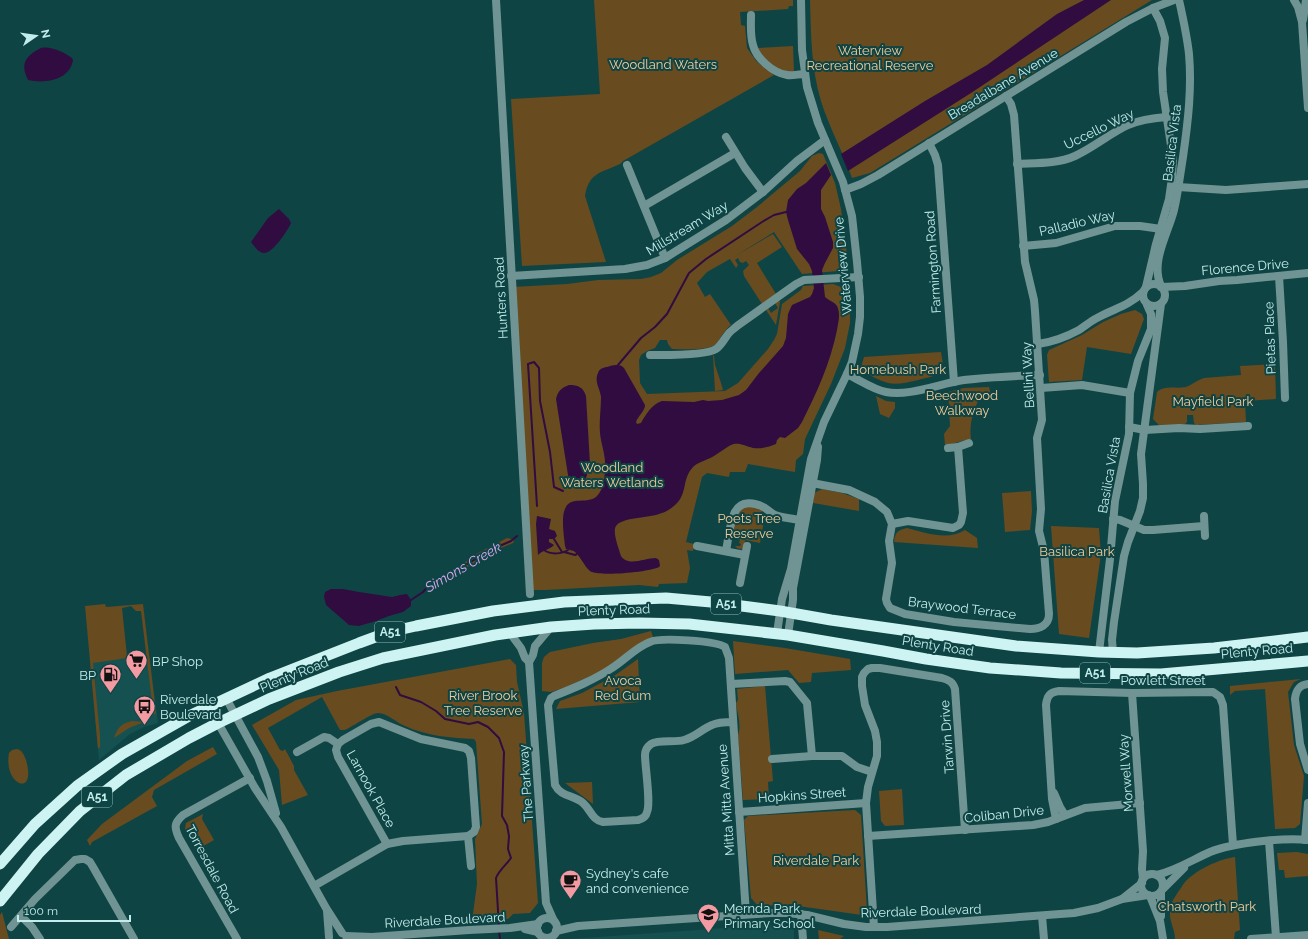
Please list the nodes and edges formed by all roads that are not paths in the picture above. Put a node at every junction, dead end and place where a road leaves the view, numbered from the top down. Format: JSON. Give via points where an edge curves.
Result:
{"nodes":[{"id":1,"x":496,"y":0,"type":"edge"},
{"id":2,"x":801,"y":0,"type":"edge"},
{"id":3,"x":1174,"y":0,"type":"edge"},
{"id":4,"x":1179,"y":0,"type":"edge"},
{"id":5,"x":1294,"y":0,"type":"edge"},
{"id":6,"x":1306,"y":0,"type":"edge"},
{"id":7,"x":1153,"y":8,"type":"junction"},
{"id":8,"x":751,"y":14,"type":"dead end"},
{"id":9,"x":1302,"y":22,"type":"junction"},
{"id":10,"x":805,"y":74,"type":"junction"},
{"id":11,"x":1307,"y":85,"type":"edge"},
{"id":12,"x":1003,"y":98,"type":"junction"},
{"id":13,"x":1308,"y":108,"type":"edge"},
{"id":14,"x":1166,"y":117,"type":"junction"},
{"id":15,"x":726,"y":137,"type":"dead end"},
{"id":16,"x":825,"y":140,"type":"junction"},
{"id":17,"x":929,"y":144,"type":"junction"},
{"id":18,"x":735,"y":153,"type":"junction"},
{"id":19,"x":1018,"y":164,"type":"junction"},
{"id":20,"x":627,"y":165,"type":"dead end"},
{"id":21,"x":1308,"y":184,"type":"edge"},
{"id":22,"x":1178,"y":187,"type":"junction"},
{"id":23,"x":845,"y":190,"type":"junction"},
{"id":24,"x":763,"y":192,"type":"junction"},
{"id":25,"x":644,"y":206,"type":"junction"},
{"id":26,"x":1161,"y":229,"type":"junction"},
{"id":27,"x":1023,"y":246,"type":"junction"},
{"id":28,"x":665,"y":258,"type":"junction"},
{"id":29,"x":1308,"y":273,"type":"edge"},
{"id":30,"x":512,"y":276,"type":"junction"},
{"id":31,"x":1279,"y":276,"type":"junction"},
{"id":32,"x":858,"y":277,"type":"junction"},
{"id":33,"x":1161,"y":286,"type":"junction"},
{"id":34,"x":1185,"y":286,"type":"junction"},
{"id":35,"x":1145,"y":289,"type":"junction"},
{"id":36,"x":1163,"y":301,"type":"junction"},
{"id":37,"x":1147,"y":304,"type":"junction"},
{"id":38,"x":1125,"y":306,"type":"junction"},
{"id":39,"x":1038,"y":344,"type":"junction"},
{"id":40,"x":650,"y":355,"type":"dead end"},
{"id":41,"x":847,"y":374,"type":"junction"},
{"id":42,"x":1040,"y":375,"type":"junction"},
{"id":43,"x":954,"y":382,"type":"junction"},
{"id":44,"x":1041,"y":388,"type":"junction"},
{"id":45,"x":1130,"y":393,"type":"junction"},
{"id":46,"x":1285,"y":398,"type":"dead end"},
{"id":47,"x":1248,"y":426,"type":"dead end"},
{"id":48,"x":1129,"y":427,"type":"junction"},
{"id":49,"x":1145,"y":430,"type":"junction"},
{"id":50,"x":969,"y":443,"type":"dead end"},
{"id":51,"x":958,"y":447,"type":"junction"},
{"id":52,"x":948,"y":448,"type":"dead end"},
{"id":53,"x":809,"y":483,"type":"junction"},
{"id":54,"x":1204,"y":516,"type":"dead end"},
{"id":55,"x":1113,"y":519,"type":"junction"},
{"id":56,"x":802,"y":520,"type":"junction"},
{"id":57,"x":892,"y":524,"type":"junction"},
{"id":58,"x":1134,"y":526,"type":"junction"},
{"id":59,"x":1204,"y":526,"type":"junction"},
{"id":60,"x":1205,"y":536,"type":"dead end"},
{"id":61,"x":697,"y":546,"type":"dead end"},
{"id":62,"x":747,"y":546,"type":"dead end"},
{"id":63,"x":726,"y":551,"type":"junction"},
{"id":64,"x":745,"y":555,"type":"junction"},
{"id":65,"x":740,"y":583,"type":"dead end"},
{"id":66,"x":530,"y":594,"type":"dead end"},
{"id":67,"x":785,"y":612,"type":"junction"},
{"id":68,"x":1043,"y":626,"type":"joint"},
{"id":69,"x":551,"y":627,"type":"junction"},
{"id":70,"x":510,"y":633,"type":"junction"},
{"id":71,"x":782,"y":634,"type":"junction"},
{"id":72,"x":1308,"y":637,"type":"edge"},
{"id":73,"x":1099,"y":652,"type":"junction"},
{"id":74,"x":1113,"y":652,"type":"junction"},
{"id":75,"x":1308,"y":661,"type":"edge"},
{"id":76,"x":529,"y":662,"type":"junction"},
{"id":77,"x":731,"y":684,"type":"junction"},
{"id":78,"x":1308,"y":684,"type":"edge"},
{"id":79,"x":1132,"y":693,"type":"junction"},
{"id":80,"x":226,"y":698,"type":"junction"},
{"id":81,"x":209,"y":707,"type":"junction"},
{"id":82,"x":235,"y":716,"type":"junction"},
{"id":83,"x":733,"y":722,"type":"junction"},
{"id":84,"x":218,"y":723,"type":"junction"},
{"id":85,"x":338,"y":744,"type":"junction"},
{"id":86,"x":297,"y":752,"type":"dead end"},
{"id":87,"x":812,"y":756,"type":"junction"},
{"id":88,"x":772,"y":759,"type":"dead end"},
{"id":89,"x":1308,"y":770,"type":"edge"},
{"id":90,"x":872,"y":772,"type":"junction"},
{"id":91,"x":250,"y":778,"type":"junction"},
{"id":92,"x":1052,"y":787,"type":"junction"},
{"id":93,"x":866,"y":803,"type":"junction"},
{"id":94,"x":1140,"y":803,"type":"junction"},
{"id":95,"x":1308,"y":803,"type":"edge"},
{"id":96,"x":740,"y":812,"type":"junction"},
{"id":97,"x":1066,"y":815,"type":"junction"},
{"id":98,"x":1056,"y":819,"type":"junction"},
{"id":99,"x":281,"y":828,"type":"junction"},
{"id":100,"x":965,"y":830,"type":"junction"},
{"id":101,"x":468,"y":836,"type":"junction"},
{"id":102,"x":868,"y":836,"type":"junction"},
{"id":103,"x":1307,"y":840,"type":"edge"},
{"id":104,"x":1269,"y":841,"type":"junction"},
{"id":105,"x":388,"y":844,"type":"junction"},
{"id":106,"x":1233,"y":845,"type":"junction"},
{"id":107,"x":1143,"y":851,"type":"junction"},
{"id":108,"x":0,"y":864,"type":"edge"},
{"id":109,"x":1187,"y":864,"type":"junction"},
{"id":110,"x":471,"y":866,"type":"dead end"},
{"id":111,"x":1156,"y":875,"type":"junction"},
{"id":112,"x":1143,"y":881,"type":"junction"},
{"id":113,"x":314,"y":886,"type":"junction"},
{"id":114,"x":1162,"y":890,"type":"junction"},
{"id":115,"x":1149,"y":896,"type":"junction"},
{"id":116,"x":1122,"y":900,"type":"junction"},
{"id":117,"x":0,"y":902,"type":"edge"},
{"id":118,"x":546,"y":903,"type":"junction"},
{"id":119,"x":326,"y":908,"type":"junction"},
{"id":120,"x":746,"y":914,"type":"junction"},
{"id":121,"x":804,"y":915,"type":"junction"},
{"id":122,"x":21,"y":916,"type":"junction"},
{"id":123,"x":1042,"y":916,"type":"junction"},
{"id":124,"x":1160,"y":921,"type":"junction"},
{"id":125,"x":11,"y":927,"type":"dead end"},
{"id":126,"x":874,"y":927,"type":"junction"},
{"id":127,"x":469,"y":930,"type":"junction"},
{"id":128,"x":540,"y":930,"type":"edge"},
{"id":129,"x":555,"y":930,"type":"edge"},
{"id":130,"x":1308,"y":935,"type":"edge"},
{"id":131,"x":345,"y":936,"type":"edge"},
{"id":132,"x":427,"y":936,"type":"edge"},
{"id":133,"x":386,"y":937,"type":"edge"},
{"id":134,"x":1276,"y":937,"type":"junction"},
{"id":135,"x":327,"y":938,"type":"edge"},
{"id":136,"x":369,"y":938,"type":"edge"},
{"id":137,"x":40,"y":939,"type":"edge"},
{"id":138,"x":134,"y":939,"type":"edge"},
{"id":139,"x":237,"y":939,"type":"edge"},
{"id":140,"x":470,"y":939,"type":"edge"},
{"id":141,"x":803,"y":939,"type":"edge"},
{"id":142,"x":807,"y":939,"type":"edge"},
{"id":143,"x":1044,"y":939,"type":"edge"},
{"id":144,"x":1164,"y":939,"type":"edge"},
{"id":145,"x":1251,"y":939,"type":"edge"}],
"edges":[{"from":1,"to":30,"type":"street","name":"Hunters Road"},
{"from":2,"to":10,"type":"street","name":"Waterview Drive"},
{"from":3,"to":7,"type":"street","name":"Breadalbane Avenue"},
{"from":4,"to":22,"type":"street","name":"Basilica Vista","via":[[1189,54],[1190,92]]},
{"from":5,"to":9,"type":"street"},
{"from":6,"to":9,"type":"street"},
{"from":7,"to":12,"type":"street","name":"Breadalbane Avenue"},
{"from":7,"to":14,"type":"street","name":"Basilica Vista","via":[[1165,38],[1162,69]]},
{"from":8,"to":10,"type":"street","via":[[752,43],[763,61],[780,73]]},
{"from":9,"to":11,"type":"street"},
{"from":10,"to":16,"type":"street","name":"Waterview Drive","via":[[811,104]]},
{"from":11,"to":13,"type":"street"},
{"from":12,"to":17,"type":"street","name":"Breadalbane Avenue"},
{"from":12,"to":19,"type":"street","name":"Bellini Way","via":[[1014,121]]},
{"from":14,"to":19,"type":"street","name":"Uccello Way","via":[[1129,124],[1066,159]]},
{"from":14,"to":26,"type":"street","name":"Basilica Vista","via":[[1173,159],[1169,199]]},
{"from":15,"to":18,"type":"street"},
{"from":16,"to":23,"type":"street","name":"Waterview Drive"},
{"from":16,"to":24,"type":"street","name":"Millstream Way"},
{"from":17,"to":23,"type":"street","name":"Breadalbane Avenue","via":[[868,181]]},
{"from":17,"to":43,"type":"street","name":"Farmington Road","via":[[938,165]]},
{"from":18,"to":24,"type":"street"},
{"from":18,"to":25,"type":"street"},
{"from":19,"to":27,"type":"street","name":"Bellini Way"},
{"from":20,"to":25,"type":"street"},
{"from":21,"to":22,"type":"street","via":[[1232,190]]},
{"from":22,"to":33,"type":"street","name":"Basilica Vista","via":[[1174,211],[1158,262],[1157,272]]},
{"from":23,"to":32,"type":"street","name":"Waterview Drive","via":[[852,216]]},
{"from":24,"to":28,"type":"street","name":"Millstream Way","via":[[726,220]]},
{"from":25,"to":28,"type":"street"},
{"from":26,"to":27,"type":"street","name":"Palladio Way","via":[[1115,226],[1056,243]]},
{"from":26,"to":35,"type":"street","name":"Basilica Vista"},
{"from":27,"to":39,"type":"street","name":"Bellini Way","via":[[1025,268],[1034,300]]},
{"from":28,"to":30,"type":"street","name":"Millstream Way","via":[[625,269]]},
{"from":29,"to":31,"type":"street","name":"Florence Drive"},
{"from":30,"to":66,"type":"street","name":"Hunters Road"},
{"from":31,"to":34,"type":"street","name":"Florence Drive","via":[[1218,280]]},
{"from":31,"to":46,"type":"street","name":"Pietas Place"},
{"from":32,"to":40,"type":"street","via":[[804,280],[796,284],[729,332],[714,351]]},
{"from":32,"to":41,"type":"street","name":"Waterview Drive","via":[[860,317]]},
{"from":33,"to":34,"type":"street","name":"Florence Drive"},
{"from":33,"to":35,"type":"street","via":[[1153,284]]},
{"from":33,"to":36,"type":"street","via":[[1165,292]]},
{"from":34,"to":36,"type":"street","name":"Florence Drive"},
{"from":35,"to":37,"type":"street","via":[[1143,299]]},
{"from":35,"to":38,"type":"street"},
{"from":36,"to":37,"type":"street","via":[[1155,306]]},
{"from":36,"to":49,"type":"street"},
{"from":37,"to":38,"type":"street"},
{"from":37,"to":45,"type":"street","name":"Basilica Vista","via":[[1151,314],[1151,329],[1138,361]]},
{"from":38,"to":39,"type":"street","via":[[1096,318],[1058,340]]},
{"from":39,"to":42,"type":"street","name":"Bellini Way"},
{"from":41,"to":43,"type":"street","via":[[886,392],[897,393]]},
{"from":41,"to":53,"type":"street","name":"Waterview Drive","via":[[819,434],[811,459]]},
{"from":42,"to":43,"type":"street"},
{"from":42,"to":44,"type":"street","name":"Bellini Way"},
{"from":44,"to":45,"type":"street","via":[[1082,385]]},
{"from":44,"to":68,"type":"street","name":"Bellini Way","via":[[1042,420],[1037,438],[1041,509],[1039,532],[1044,551],[1049,614],[1048,621]]},
{"from":45,"to":48,"type":"street","name":"Basilica Vista"},
{"from":47,"to":49,"type":"street"},
{"from":48,"to":49,"type":"street"},
{"from":48,"to":55,"type":"street","name":"Basilica Vista"},
{"from":49,"to":58,"type":"street","via":[[1141,454],[1143,498]]},
{"from":50,"to":51,"type":"street"},
{"from":51,"to":52,"type":"street"},
{"from":51,"to":57,"type":"street","via":[[963,512],[959,525],[950,528],[908,521]]},
{"from":53,"to":56,"type":"street","name":"Waterview Drive"},
{"from":53,"to":57,"type":"street","via":[[849,490],[863,496],[883,508],[890,516]]},
{"from":54,"to":59,"type":"street"},
{"from":55,"to":58,"type":"street"},
{"from":55,"to":73,"type":"street","name":"Basilica Vista"},
{"from":56,"to":63,"type":"street","via":[[775,515],[766,508],[754,504],[741,505],[733,514]]},
{"from":56,"to":67,"type":"street","name":"Waterview Drive"},
{"from":57,"to":68,"type":"street","name":"Braywood Terrace","via":[[889,541],[892,564],[886,599],[890,608],[898,612],[954,622],[1030,629]]},
{"from":58,"to":59,"type":"street","via":[[1153,530]]},
{"from":58,"to":74,"type":"street","via":[[1124,556],[1112,640]]},
{"from":59,"to":60,"type":"street"},
{"from":61,"to":63,"type":"street"},
{"from":62,"to":64,"type":"street"},
{"from":63,"to":64,"type":"street"},
{"from":64,"to":65,"type":"street"},
{"from":67,"to":71,"type":"street","name":"Waterview Drive"},
{"from":67,"to":73,"type":"highway","name":"Plenty Road","number":"A51","via":[[1016,646]]},
{"from":67,"to":80,"type":"highway","name":"Plenty Road","number":"A51","via":[[666,598],[564,602],[493,611],[389,632],[291,669]]},
{"from":69,"to":70,"type":"highway","name":"Plenty Road","number":"A51"},
{"from":69,"to":71,"type":"highway","name":"Plenty Road","number":"A51","via":[[639,622],[689,624]]},
{"from":69,"to":76,"type":"street","name":"The Parkway","via":[[535,646]]},
{"from":70,"to":76,"type":"street","name":"The Parkway"},
{"from":70,"to":82,"type":"highway","name":"Plenty Road","number":"A51","via":[[383,658],[289,691]]},
{"from":71,"to":75,"type":"highway","name":"Plenty Road","number":"A51","via":[[990,668],[1061,673],[1161,674]]},
{"from":72,"to":74,"type":"highway","name":"Plenty Road","number":"A51","via":[[1221,647]]},
{"from":73,"to":74,"type":"highway","name":"Plenty Road","number":"A51"},
{"from":76,"to":118,"type":"street","name":"The Parkway"},
{"from":77,"to":83,"type":"street","name":"Mitta Mitta Avenue"},
{"from":77,"to":83,"type":"street","name":"Mitta Mitta Avenue","via":[[729,658],[723,645],[662,639],[649,642],[604,673],[554,696],[549,701],[548,709],[555,785],[560,792],[583,803],[593,817],[600,821],[642,819],[648,810],[646,748],[654,743],[685,740],[711,725]]},
{"from":77,"to":87,"type":"street","via":[[788,681],[793,684],[807,703]]},
{"from":78,"to":89,"type":"street","via":[[1298,688],[1295,699],[1300,744]]},
{"from":79,"to":92,"type":"street","name":"Powlett Street","via":[[1059,691],[1050,694],[1046,705]]},
{"from":79,"to":94,"type":"street","name":"Morwell Way"},
{"from":79,"to":106,"type":"street","name":"Powlett Street","via":[[1213,692],[1220,697],[1223,705]]},
{"from":80,"to":81,"type":"highway","name":"Plenty Road","number":"A51"},
{"from":80,"to":82,"type":"street"},
{"from":81,"to":84,"type":"street"},
{"from":81,"to":108,"type":"highway","name":"Plenty Road","number":"A51","via":[[134,747],[93,774],[40,820]]},
{"from":82,"to":84,"type":"highway","name":"Plenty Road","number":"A51"},
{"from":82,"to":99,"type":"street","via":[[258,757]]},
{"from":83,"to":96,"type":"street","name":"Mitta Mitta Avenue"},
{"from":84,"to":91,"type":"street"},
{"from":84,"to":117,"type":"highway","name":"Plenty Road","number":"A51","via":[[159,754],[126,775],[80,811],[38,854]]},
{"from":85,"to":86,"type":"street","name":"Larnook Place","via":[[324,737]]},
{"from":85,"to":101,"type":"street","via":[[371,724],[379,722],[421,739],[465,748],[471,758],[476,824],[474,832]]},
{"from":85,"to":105,"type":"street","name":"Larnook Place","via":[[338,757]]},
{"from":87,"to":88,"type":"street"},
{"from":87,"to":90,"type":"street","via":[[842,756]]},
{"from":90,"to":93,"type":"street","name":"Tarwin Drive"},
{"from":90,"to":100,"type":"street","name":"Tarwin Drive","via":[[877,756],[877,742],[864,701],[862,676],[866,671],[880,668],[951,681],[956,690]]},
{"from":91,"to":99,"type":"street"},
{"from":91,"to":139,"type":"street","name":"Torresdale Road","via":[[182,816],[177,820],[175,827]]},
{"from":92,"to":97,"type":"street","name":"Powlett Street"},
{"from":92,"to":98,"type":"street","name":"Powlett Street"},
{"from":93,"to":96,"type":"street","name":"Hopkins Street"},
{"from":93,"to":102,"type":"street","name":"Tarwin Drive"},
{"from":94,"to":97,"type":"street","name":"Coliban Drive","via":[[1093,807]]},
{"from":94,"to":107,"type":"street","name":"Morwell Way"},
{"from":95,"to":103,"type":"street"},
{"from":96,"to":120,"type":"street","name":"Mitta Mitta Avenue"},
{"from":97,"to":98,"type":"street","name":"Coliban Drive"},
{"from":98,"to":100,"type":"street","name":"Coliban Drive","via":[[1033,825]]},
{"from":99,"to":113,"type":"street"},
{"from":100,"to":102,"type":"street","name":"Coliban Drive"},
{"from":101,"to":105,"type":"street"},
{"from":101,"to":110,"type":"street"},
{"from":102,"to":126,"type":"street","name":"Tarwin Drive"},
{"from":103,"to":104,"type":"street"},
{"from":104,"to":106,"type":"street"},
{"from":104,"to":134,"type":"street"},
{"from":105,"to":113,"type":"street"},
{"from":106,"to":109,"type":"street","via":[[1210,852]]},
{"from":107,"to":111,"type":"street","name":"Morwell Way","via":[[1146,863]]},
{"from":107,"to":112,"type":"street","name":"Morwell Way"},
{"from":109,"to":111,"type":"street"},
{"from":109,"to":114,"type":"street"},
{"from":111,"to":112,"type":"street","via":[[1148,875]]},
{"from":111,"to":114,"type":"street","via":[[1162,881]]},
{"from":112,"to":115,"type":"street","via":[[1142,889]]},
{"from":112,"to":116,"type":"street","name":"Riverdale Boulevard"},
{"from":113,"to":119,"type":"street"},
{"from":114,"to":115,"type":"street","via":[[1156,895]]},
{"from":114,"to":124,"type":"street"},
{"from":115,"to":116,"type":"street","name":"Riverdale Boulevard"},
{"from":115,"to":124,"type":"street"},
{"from":116,"to":123,"type":"street","name":"Riverdale Boulevard","via":[[1086,911]]},
{"from":118,"to":128,"type":"street","name":"The Parkway"},
{"from":118,"to":129,"type":"street","name":"The Parkway"},
{"from":119,"to":131,"type":"street"},
{"from":119,"to":135,"type":"street"},
{"from":120,"to":121,"type":"street","name":"Riverdale Boulevard"},
{"from":120,"to":129,"type":"street","name":"Riverdale Boulevard","via":[[578,926]]},
{"from":121,"to":126,"type":"street","name":"Riverdale Boulevard","via":[[844,924]]},
{"from":121,"to":141,"type":"street"},
{"from":121,"to":142,"type":"street"},
{"from":122,"to":125,"type":"street"},
{"from":122,"to":137,"type":"street"},
{"from":122,"to":138,"type":"street","via":[[75,860],[85,859],[90,862]]},
{"from":123,"to":126,"type":"street","name":"Riverdale Boulevard"},
{"from":123,"to":143,"type":"street"},
{"from":124,"to":144,"type":"street"},
{"from":127,"to":128,"type":"street","name":"Riverdale Boulevard"},
{"from":127,"to":132,"type":"street","name":"Riverdale Boulevard"},
{"from":127,"to":140,"type":"street"},
{"from":128,"to":129,"type":"street","via":[[543,936],[549,937]]},
{"from":128,"to":129,"type":"street","via":[[546,918],[552,919]]},
{"from":130,"to":134,"type":"street"},
{"from":131,"to":135,"type":"street","name":"Riverdale Boulevard","via":[[333,933]]},
{"from":131,"to":136,"type":"street","name":"Riverdale Boulevard"},
{"from":132,"to":133,"type":"street","name":"Riverdale Boulevard"},
{"from":133,"to":136,"type":"street","name":"Riverdale Boulevard"},
{"from":134,"to":145,"type":"street"}]}
